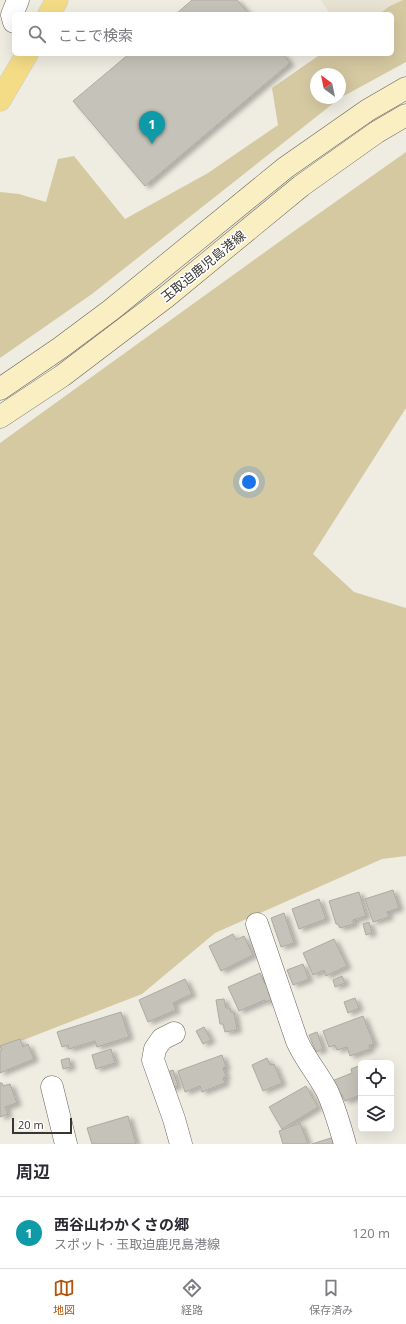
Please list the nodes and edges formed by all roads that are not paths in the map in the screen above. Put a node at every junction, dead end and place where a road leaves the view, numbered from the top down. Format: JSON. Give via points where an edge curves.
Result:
{"nodes":[{"id":1,"x":18,"y":0,"type":"edge"},
{"id":2,"x":57,"y":0,"type":"edge"},
{"id":3,"x":13,"y":12,"type":"edge"},
{"id":4,"x":50,"y":12,"type":"edge"},
{"id":5,"x":25,"y":56,"type":"edge"},
{"id":6,"x":406,"y":88,"type":"edge"},
{"id":7,"x":0,"y":100,"type":"edge"},
{"id":8,"x":406,"y":115,"type":"edge"},
{"id":9,"x":0,"y":389,"type":"edge"},
{"id":10,"x":0,"y":418,"type":"edge"},
{"id":11,"x":257,"y":924,"type":"dead end"},
{"id":12,"x":174,"y":1033,"type":"dead end"},
{"id":13,"x":52,"y":1087,"type":"dead end"},
{"id":14,"x":66,"y":1144,"type":"edge"},
{"id":15,"x":181,"y":1144,"type":"edge"},
{"id":16,"x":344,"y":1144,"type":"edge"}],
"edges":[{"from":1,"to":3,"type":"street"},
{"from":2,"to":4,"type":"main road"},
{"from":5,"to":7,"type":"main road"},
{"from":6,"to":9,"type":"main road","name":"玉取迫鹿児島港線","via":[[368,110],[285,168],[111,310]]},
{"from":8,"to":10,"type":"main road","name":"玉取迫鹿児島港線","via":[[377,132],[301,186],[153,306],[62,376]]},
{"from":11,"to":16,"type":"street","via":[[297,1042],[327,1091]]},
{"from":12,"to":15,"type":"street","via":[[162,1039],[154,1049],[153,1060]]},
{"from":13,"to":14,"type":"street"}]}
